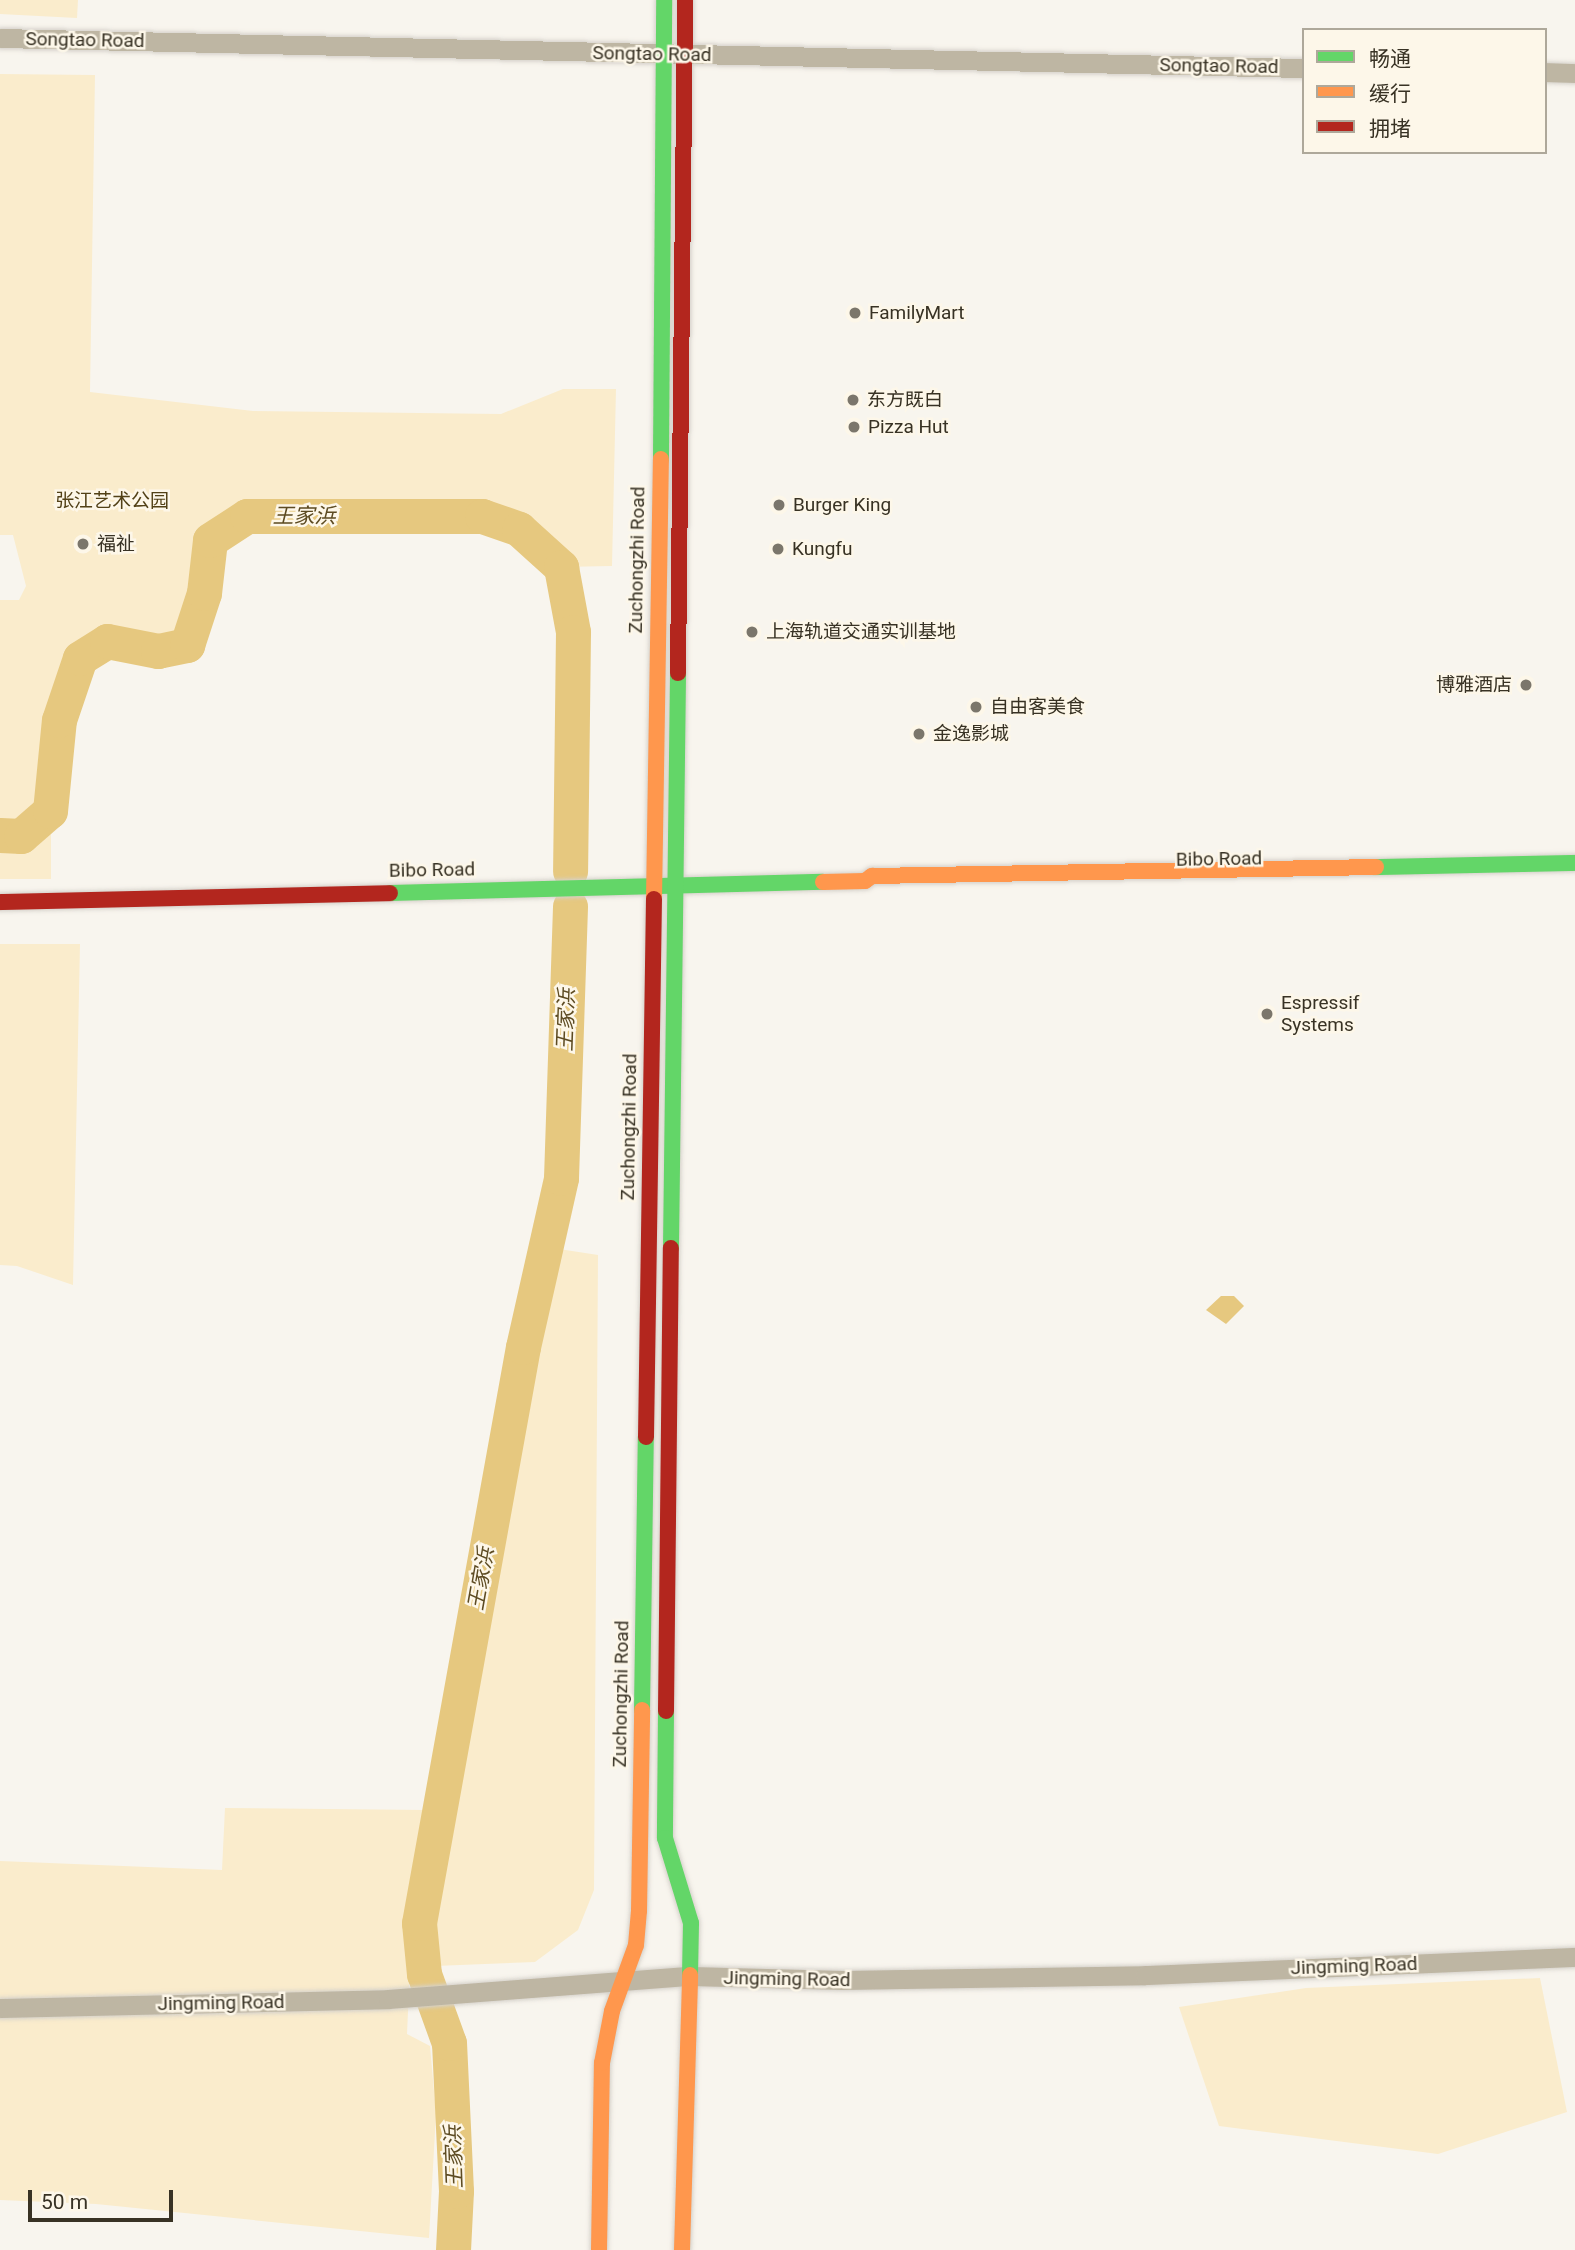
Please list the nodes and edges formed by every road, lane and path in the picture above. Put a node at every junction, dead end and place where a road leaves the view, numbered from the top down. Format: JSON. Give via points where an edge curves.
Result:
{"nodes":[{"id":1,"x":664,"y":0,"type":"edge"},
{"id":2,"x":685,"y":0,"type":"edge"},
{"id":3,"x":0,"y":38,"type":"edge"},
{"id":4,"x":676,"y":55,"type":"junction"},
{"id":5,"x":1302,"y":68,"type":"edge"},
{"id":6,"x":1547,"y":72,"type":"edge"},
{"id":7,"x":1575,"y":73,"type":"edge"},
{"id":8,"x":1575,"y":863,"type":"edge"},
{"id":9,"x":1575,"y":873,"type":"edge"},
{"id":10,"x":865,"y":881,"type":"junction"},
{"id":11,"x":676,"y":886,"type":"junction"},
{"id":12,"x":652,"y":887,"type":"junction"},
{"id":13,"x":0,"y":902,"type":"edge"},
{"id":14,"x":1575,"y":1957,"type":"edge"},
{"id":15,"x":690,"y":1976,"type":"junction"},
{"id":16,"x":627,"y":1979,"type":"junction"},
{"id":17,"x":0,"y":2008,"type":"edge"},
{"id":18,"x":598,"y":2250,"type":"edge"},
{"id":19,"x":681,"y":2250,"type":"edge"}],
"edges":[{"from":1,"to":4,"type":"main road","name":"Zuchongzhi Road"},
{"from":2,"to":4,"type":"main road","name":"Zuchongzhi Road"},
{"from":3,"to":4,"type":"street","name":"Songtao Road"},
{"from":4,"to":5,"type":"street","name":"Songtao Road"},
{"from":4,"to":11,"type":"main road","name":"Zuchongzhi Road"},
{"from":4,"to":12,"type":"main road","name":"Zuchongzhi Road"},
{"from":6,"to":7,"type":"street"},
{"from":8,"to":10,"type":"main road","name":"Bibo Road","via":[[872,876]]},
{"from":9,"to":10,"type":"main road","name":"Bibo Road","via":[[872,886]]},
{"from":10,"to":11,"type":"main road","name":"Bibo Road"},
{"from":11,"to":12,"type":"main road","name":"Bibo Road"},
{"from":11,"to":15,"type":"main road","name":"Zuchongzhi Road","via":[[665,1838],[691,1923]]},
{"from":12,"to":13,"type":"main road","name":"Bibo Road"},
{"from":12,"to":16,"type":"main road","name":"Zuchongzhi Road","via":[[639,1911]]},
{"from":14,"to":15,"type":"street","name":"Jingming Road","via":[[1145,1975],[843,1980]]},
{"from":15,"to":16,"type":"street","name":"Jingming Road"},
{"from":15,"to":19,"type":"main road","name":"Zuchongzhi Road"},
{"from":16,"to":17,"type":"street","name":"Jingming Road","via":[[388,1999]]},
{"from":16,"to":18,"type":"main road","name":"Zuchongzhi Road","via":[[612,2011],[602,2063]]}]}
